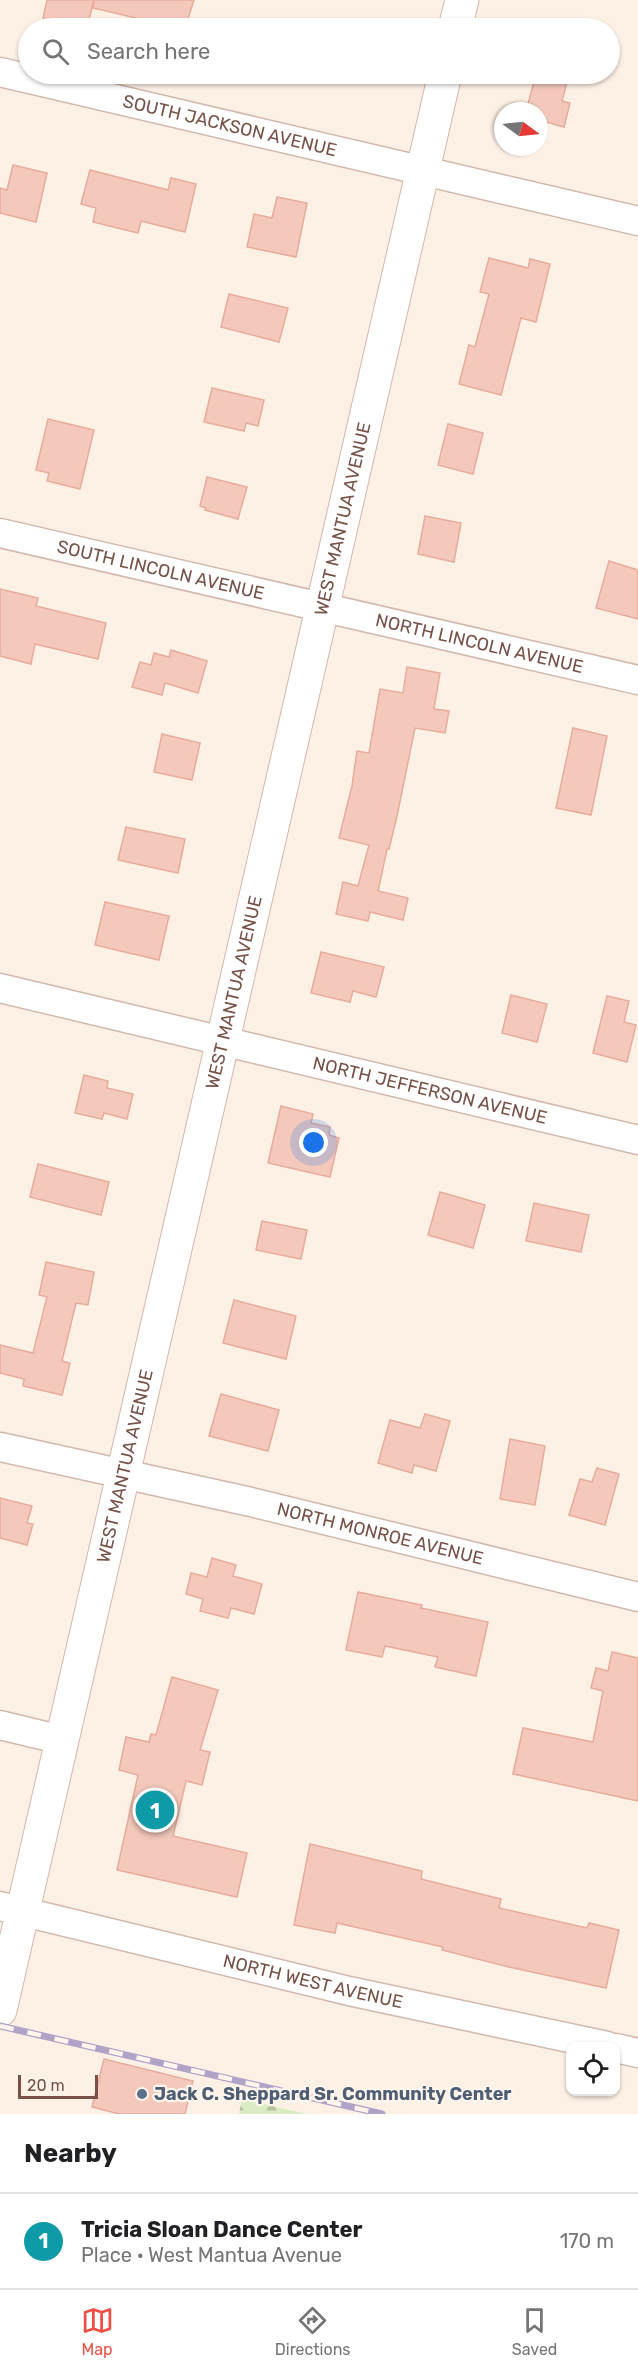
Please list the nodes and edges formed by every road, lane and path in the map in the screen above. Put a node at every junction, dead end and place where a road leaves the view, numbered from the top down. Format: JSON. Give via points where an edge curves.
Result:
{"nodes":[{"id":1,"x":462,"y":0,"type":"edge"},
{"id":2,"x":458,"y":18,"type":"edge"},
{"id":3,"x":0,"y":72,"type":"edge"},
{"id":4,"x":18,"y":76,"type":"edge"},
{"id":5,"x":51,"y":84,"type":"edge"},
{"id":6,"x":443,"y":84,"type":"edge"},
{"id":7,"x":422,"y":171,"type":"junction"},
{"id":8,"x":638,"y":221,"type":"edge"},
{"id":9,"x":0,"y":533,"type":"edge"},
{"id":10,"x":322,"y":607,"type":"junction"},
{"id":11,"x":638,"y":680,"type":"edge"},
{"id":12,"x":0,"y":988,"type":"edge"},
{"id":13,"x":222,"y":1040,"type":"junction"},
{"id":14,"x":638,"y":1140,"type":"edge"},
{"id":15,"x":0,"y":1447,"type":"edge"},
{"id":16,"x":123,"y":1474,"type":"junction"},
{"id":17,"x":638,"y":1597,"type":"edge"},
{"id":18,"x":0,"y":1725,"type":"edge"},
{"id":19,"x":62,"y":1740,"type":"junction"},
{"id":20,"x":11,"y":1909,"type":"edge"},
{"id":21,"x":0,"y":2010,"type":"edge"},
{"id":22,"x":588,"y":2042,"type":"edge"},
{"id":23,"x":620,"y":2049,"type":"edge"},
{"id":24,"x":638,"y":2053,"type":"edge"}],
"edges":[{"from":1,"to":2,"type":"street"},
{"from":3,"to":4,"type":"street","name":"SOUTH JACKSON AVENUE"},
{"from":5,"to":7,"type":"street","name":"SOUTH JACKSON AVENUE"},
{"from":6,"to":7,"type":"street","name":"WEST MANTUA AVENUE"},
{"from":7,"to":8,"type":"street","name":"SOUTH JACKSON AVENUE"},
{"from":7,"to":10,"type":"street","name":"WEST MANTUA AVENUE"},
{"from":9,"to":10,"type":"street","name":"SOUTH LINCOLN AVENUE"},
{"from":10,"to":11,"type":"street","name":"NORTH LINCOLN AVENUE"},
{"from":10,"to":13,"type":"street","name":"WEST MANTUA AVENUE"},
{"from":12,"to":13,"type":"street","name":"NORTH JEFFERSON AVENUE"},
{"from":13,"to":14,"type":"street","name":"NORTH JEFFERSON AVENUE"},
{"from":13,"to":16,"type":"street","name":"WEST MANTUA AVENUE"},
{"from":15,"to":16,"type":"street","name":"NORTH MONROE AVENUE"},
{"from":16,"to":17,"type":"street","name":"NORTH MONROE AVENUE"},
{"from":16,"to":19,"type":"street","name":"WEST MANTUA AVENUE"},
{"from":18,"to":19,"type":"street"},
{"from":19,"to":20,"type":"street","name":"WEST MANTUA AVENUE"},
{"from":20,"to":21,"type":"street","name":"WEST MANTUA AVENUE"},
{"from":20,"to":22,"type":"street","name":"NORTH WEST AVENUE","via":[[349,1991]]},
{"from":23,"to":24,"type":"street"}]}
